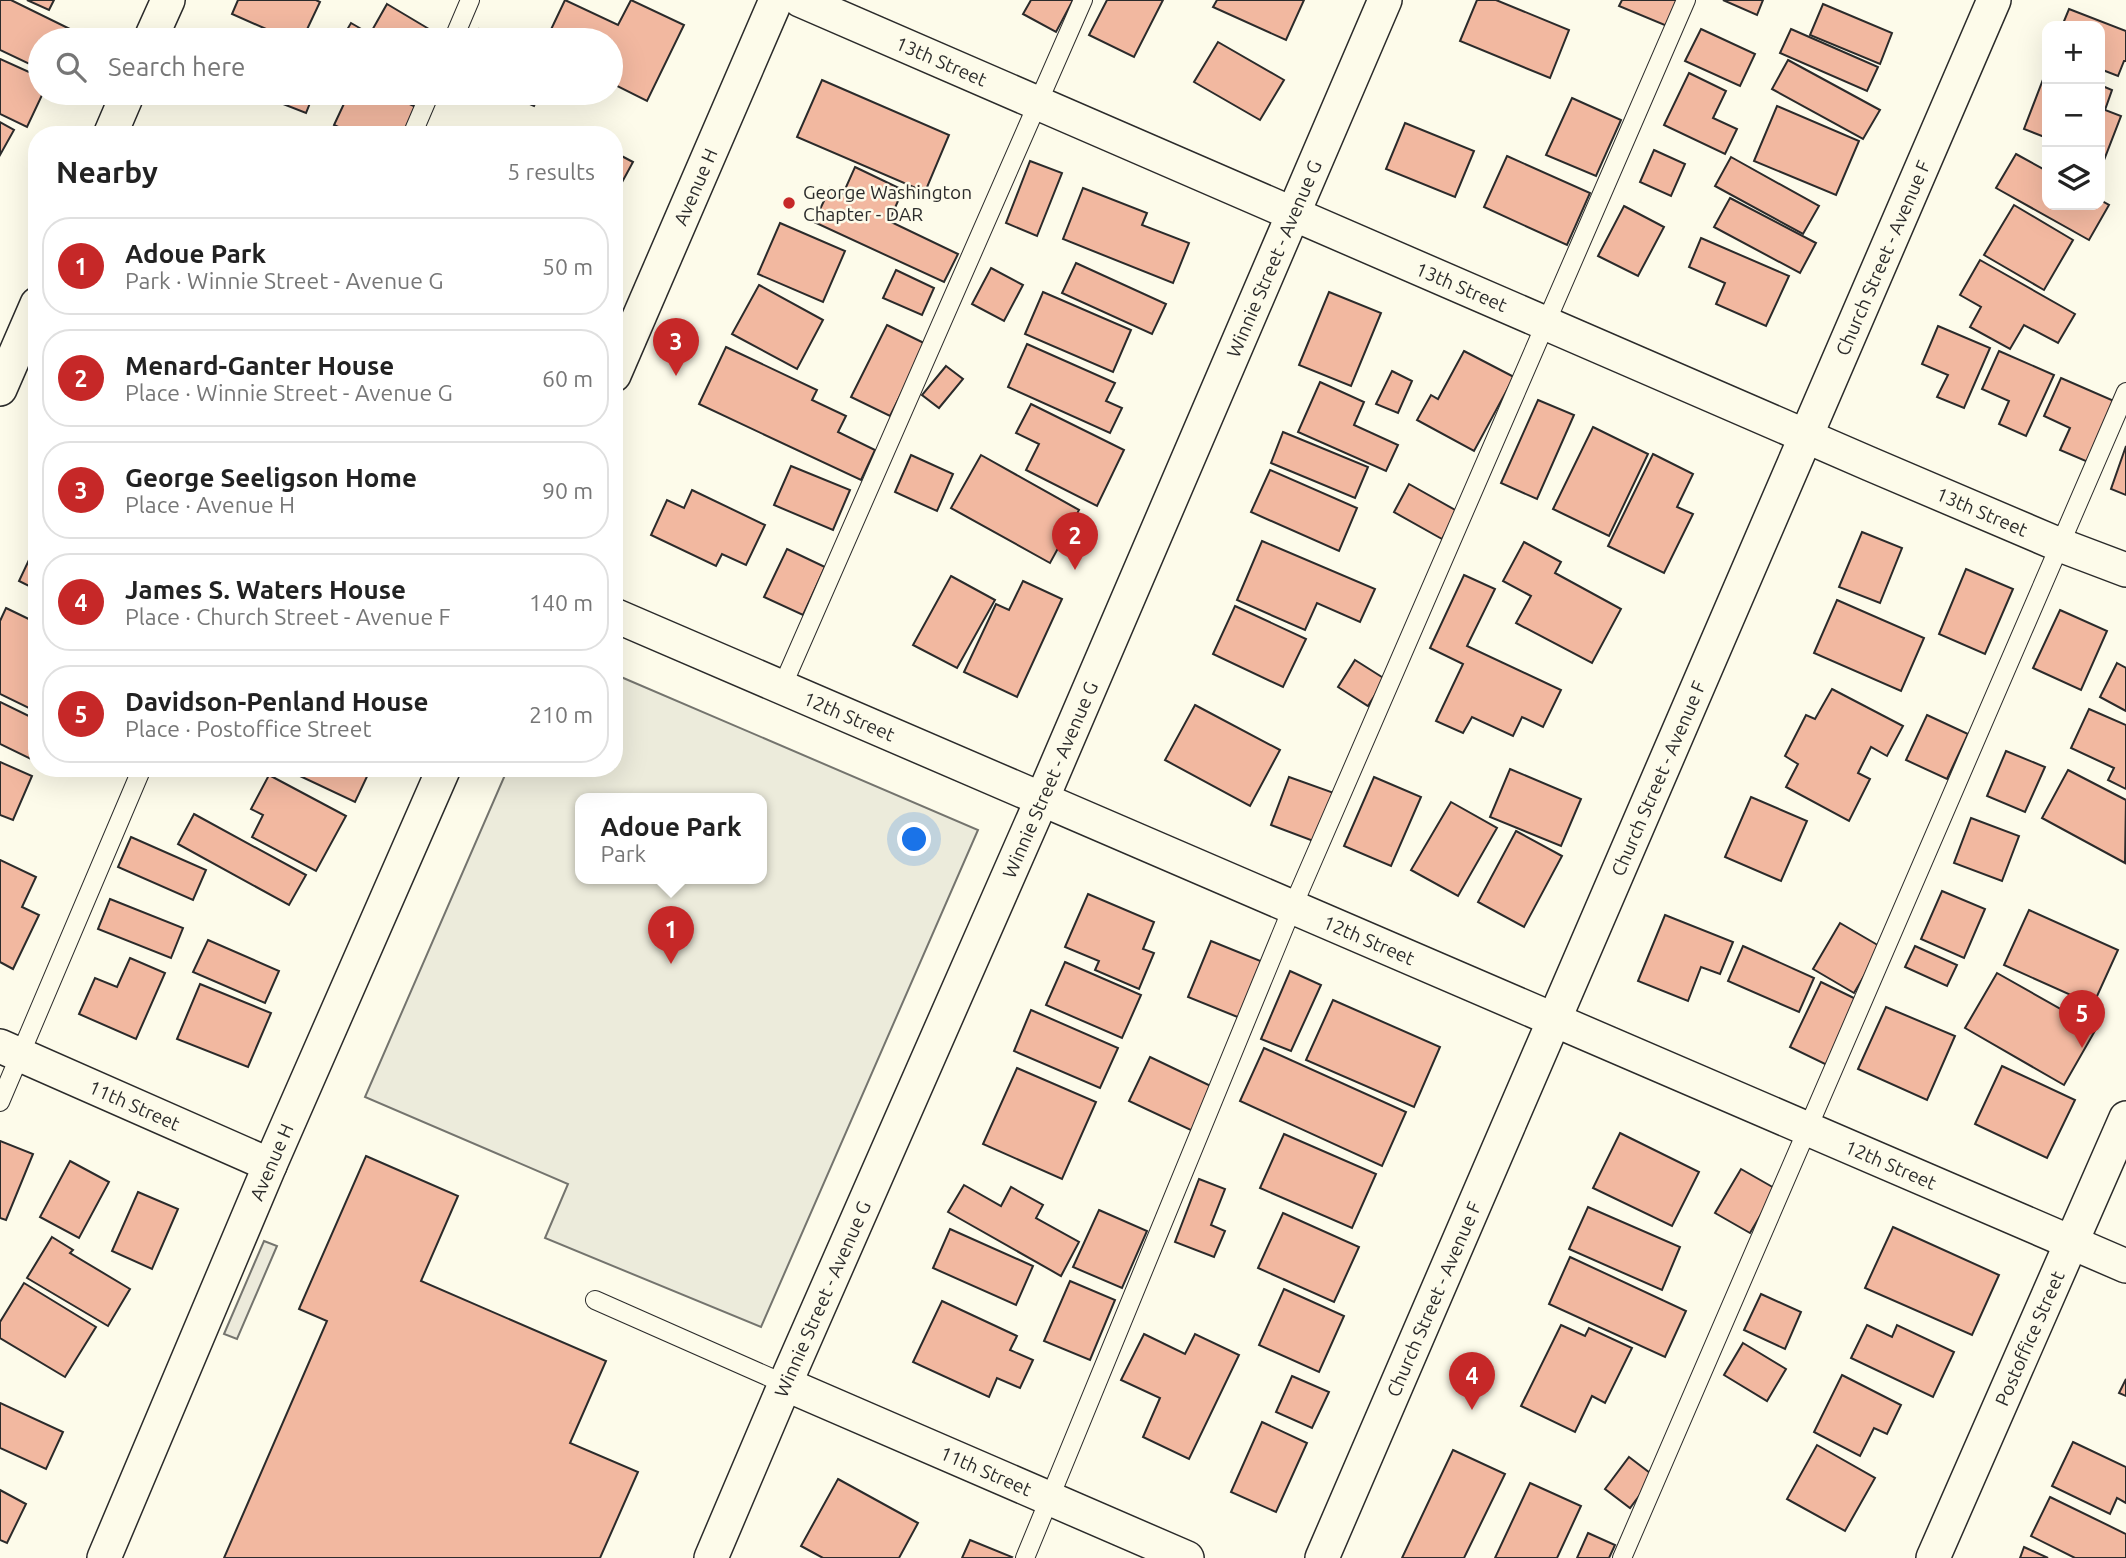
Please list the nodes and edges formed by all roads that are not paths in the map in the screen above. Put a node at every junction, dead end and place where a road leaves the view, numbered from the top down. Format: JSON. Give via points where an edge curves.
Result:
{"nodes":[{"id":1,"x":168,"y":0,"type":"edge"},
{"id":2,"x":470,"y":0,"type":"edge"},
{"id":3,"x":776,"y":0,"type":"edge"},
{"id":4,"x":800,"y":0,"type":"edge"},
{"id":5,"x":1083,"y":0,"type":"edge"},
{"id":6,"x":1385,"y":0,"type":"edge"},
{"id":7,"x":1686,"y":0,"type":"edge"},
{"id":8,"x":1994,"y":0,"type":"edge"},
{"id":9,"x":155,"y":28,"type":"edge"},
{"id":10,"x":458,"y":28,"type":"edge"},
{"id":11,"x":1037,"y":103,"type":"junction"},
{"id":12,"x":123,"y":105,"type":"edge"},
{"id":13,"x":425,"y":105,"type":"edge"},
{"id":14,"x":114,"y":126,"type":"edge"},
{"id":15,"x":416,"y":126,"type":"edge"},
{"id":16,"x":1292,"y":215,"type":"junction"},
{"id":17,"x":1546,"y":324,"type":"junction"},
{"id":18,"x":28,"y":327,"type":"edge"},
{"id":19,"x":623,"y":354,"type":"edge"},
{"id":20,"x":17,"y":355,"type":"edge"},
{"id":21,"x":0,"y":389,"type":"edge"},
{"id":22,"x":2126,"y":392,"type":"edge"},
{"id":23,"x":1805,"y":436,"type":"junction"},
{"id":24,"x":2060,"y":545,"type":"junction"},
{"id":25,"x":2126,"y":570,"type":"edge"},
{"id":26,"x":623,"y":619,"type":"edge"},
{"id":27,"x":782,"y":687,"type":"junction"},
{"id":28,"x":138,"y":777,"type":"edge"},
{"id":29,"x":440,"y":777,"type":"edge"},
{"id":30,"x":1042,"y":799,"type":"junction"},
{"id":31,"x":1293,"y":906,"type":"junction"},
{"id":32,"x":1553,"y":1019,"type":"junction"},
{"id":33,"x":10,"y":1051,"type":"edge"},
{"id":34,"x":0,"y":1102,"type":"edge"},
{"id":35,"x":2126,"y":1118,"type":"edge"},
{"id":36,"x":1807,"y":1128,"type":"junction"},
{"id":37,"x":270,"y":1165,"type":"junction"},
{"id":38,"x":2072,"y":1243,"type":"junction"},
{"id":39,"x":2126,"y":1266,"type":"edge"},
{"id":40,"x":595,"y":1300,"type":"dead end"},
{"id":41,"x":785,"y":1384,"type":"junction"},
{"id":42,"x":1051,"y":1499,"type":"junction"},
{"id":43,"x":104,"y":1558,"type":"edge"},
{"id":44,"x":711,"y":1558,"type":"edge"},
{"id":45,"x":1026,"y":1558,"type":"edge"},
{"id":46,"x":1187,"y":1558,"type":"edge"},
{"id":47,"x":1322,"y":1558,"type":"edge"},
{"id":48,"x":1622,"y":1558,"type":"edge"},
{"id":49,"x":1933,"y":1558,"type":"edge"}],
"edges":[{"from":1,"to":9,"type":"street"},
{"from":2,"to":10,"type":"lane"},
{"from":3,"to":19,"type":"street","name":"Avenue H"},
{"from":4,"to":11,"type":"street","name":"13th Street"},
{"from":5,"to":11,"type":"lane"},
{"from":6,"to":16,"type":"street","name":"Winnie Street - Avenue G"},
{"from":7,"to":17,"type":"lane"},
{"from":8,"to":23,"type":"street","name":"Church Street - Avenue F"},
{"from":11,"to":16,"type":"street","name":"13th Street"},
{"from":11,"to":27,"type":"lane"},
{"from":12,"to":14,"type":"street"},
{"from":13,"to":15,"type":"lane"},
{"from":16,"to":17,"type":"street","name":"13th Street"},
{"from":16,"to":30,"type":"street","name":"Winnie Street - Avenue G"},
{"from":17,"to":23,"type":"street","name":"13th Street"},
{"from":17,"to":31,"type":"lane"},
{"from":18,"to":20,"type":"street"},
{"from":20,"to":21,"type":"street"},
{"from":22,"to":24,"type":"lane"},
{"from":23,"to":24,"type":"street","name":"13th Street"},
{"from":23,"to":32,"type":"street","name":"Church Street - Avenue F"},
{"from":24,"to":25,"type":"street","name":"13th Street"},
{"from":24,"to":36,"type":"lane"},
{"from":26,"to":27,"type":"street","name":"12th Street"},
{"from":27,"to":30,"type":"street","name":"12th Street"},
{"from":28,"to":33,"type":"lane"},
{"from":29,"to":37,"type":"street","name":"Avenue H"},
{"from":30,"to":31,"type":"street","name":"12th Street"},
{"from":30,"to":41,"type":"street","name":"Winnie Street - Avenue G"},
{"from":31,"to":32,"type":"street","name":"12th Street"},
{"from":31,"to":42,"type":"lane"},
{"from":32,"to":36,"type":"street","name":"12th Street"},
{"from":32,"to":47,"type":"street","name":"Church Street - Avenue F"},
{"from":33,"to":34,"type":"lane"},
{"from":33,"to":37,"type":"street","name":"11th Street"},
{"from":35,"to":38,"type":"street","name":"Postoffice Street"},
{"from":36,"to":38,"type":"street","name":"12th Street"},
{"from":36,"to":48,"type":"lane"},
{"from":37,"to":43,"type":"street","name":"Avenue H"},
{"from":38,"to":39,"type":"street","name":"12th Street"},
{"from":38,"to":49,"type":"street","name":"Postoffice Street"},
{"from":40,"to":41,"type":"lane"},
{"from":41,"to":42,"type":"street","name":"11th Street"},
{"from":41,"to":44,"type":"street","name":"Winnie Street - Avenue G"},
{"from":42,"to":45,"type":"lane"},
{"from":42,"to":46,"type":"street","name":"11th Street"}]}
